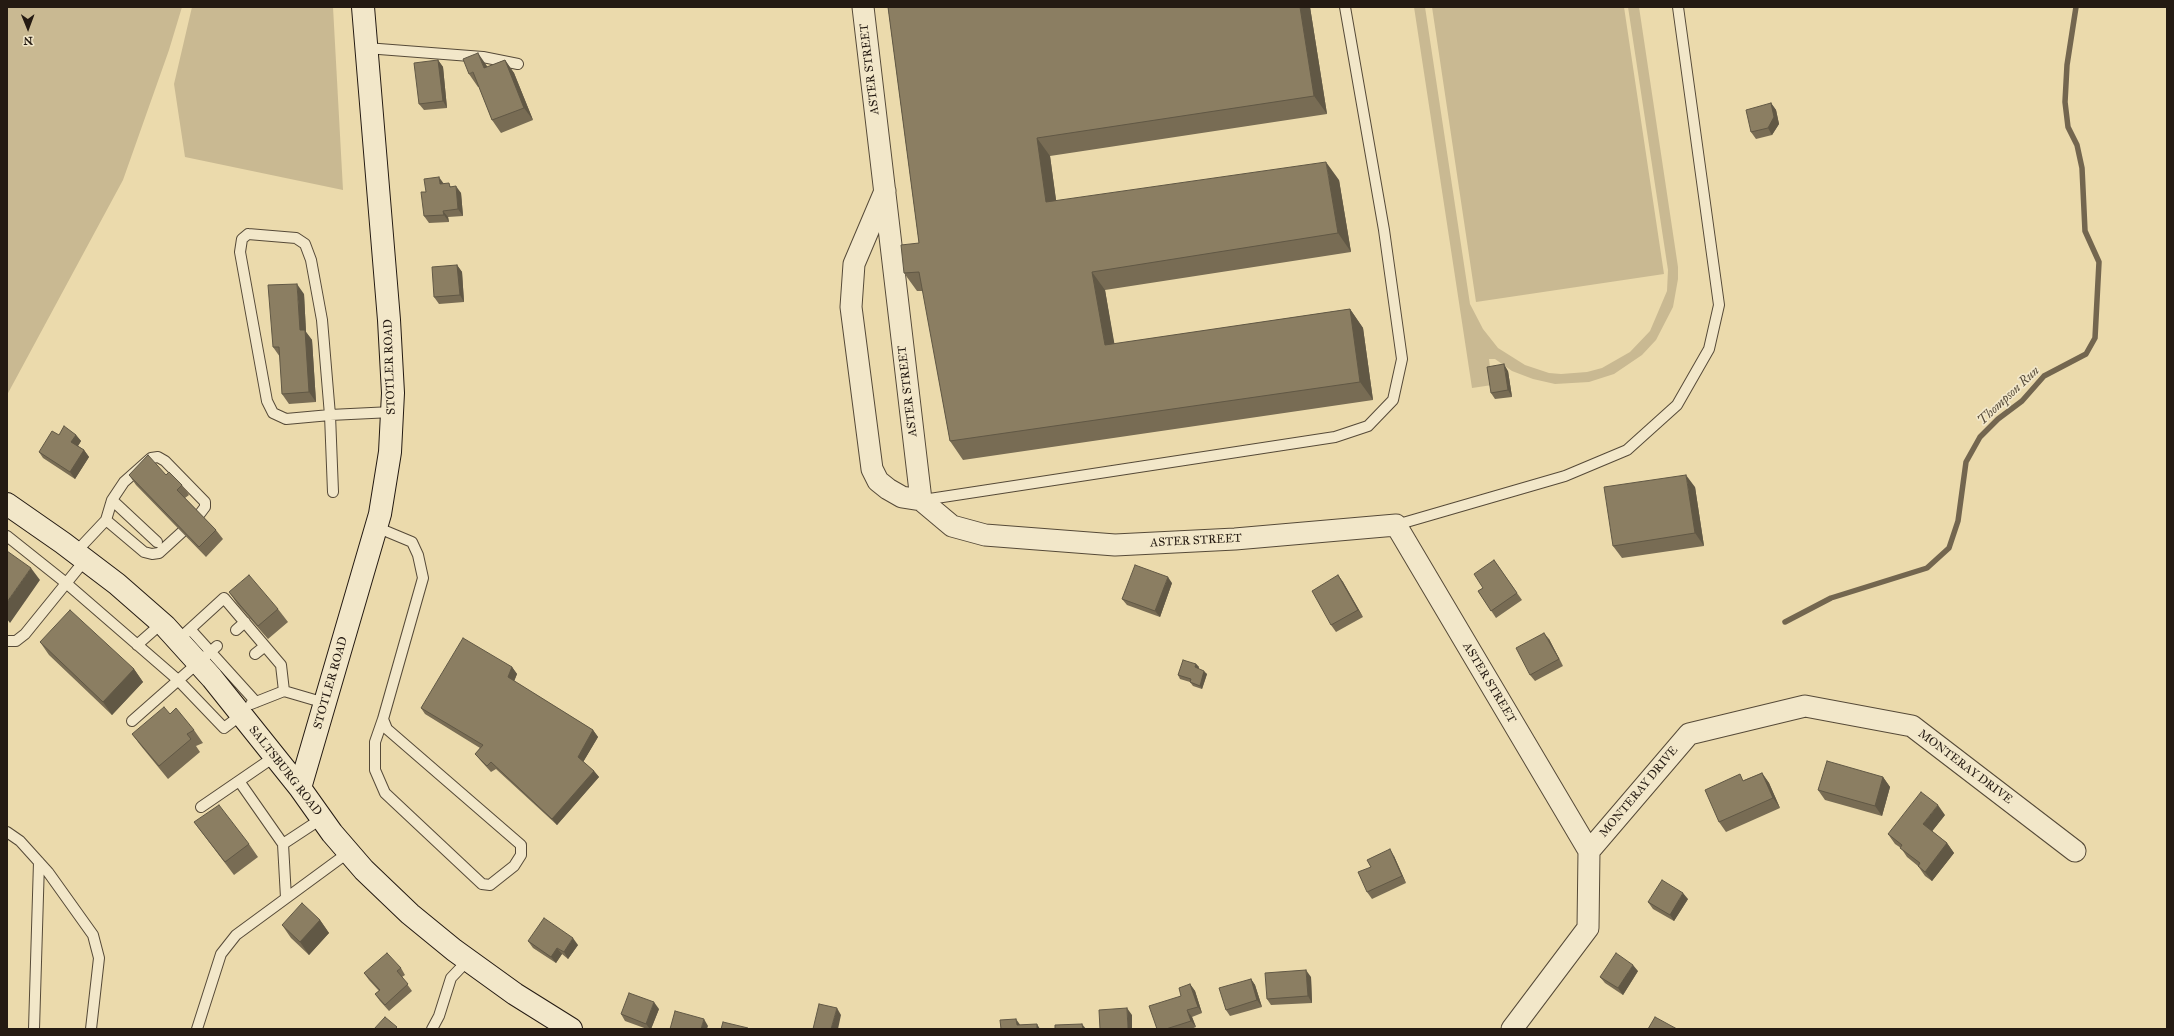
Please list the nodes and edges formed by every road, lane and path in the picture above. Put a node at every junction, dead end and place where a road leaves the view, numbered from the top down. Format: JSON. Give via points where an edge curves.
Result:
{"nodes":[{"id":1,"x":363,"y":7,"type":"edge"},
{"id":2,"x":863,"y":7,"type":"edge"},
{"id":3,"x":1345,"y":7,"type":"edge"},
{"id":4,"x":1678,"y":7,"type":"edge"},
{"id":5,"x":366,"y":48,"type":"junction"},
{"id":6,"x":518,"y":64,"type":"dead end"},
{"id":7,"x":885,"y":191,"type":"junction"},
{"id":8,"x":392,"y":412,"type":"junction"},
{"id":9,"x":330,"y":415,"type":"junction"},
{"id":10,"x":333,"y":492,"type":"dead end"},
{"id":11,"x":112,"y":500,"type":"junction"},
{"id":12,"x":921,"y":500,"type":"junction"},
{"id":13,"x":11,"y":510,"type":"edge"},
{"id":14,"x":199,"y":515,"type":"edge"},
{"id":15,"x":106,"y":520,"type":"junction"},
{"id":16,"x":1396,"y":525,"type":"junction"},
{"id":17,"x":376,"y":527,"type":"junction"},
{"id":18,"x":182,"y":532,"type":"edge"},
{"id":19,"x":7,"y":536,"type":"edge"},
{"id":20,"x":157,"y":542,"type":"dead end"},
{"id":21,"x":80,"y":556,"type":"junction"},
{"id":22,"x":66,"y":583,"type":"junction"},
{"id":23,"x":245,"y":622,"type":"junction"},
{"id":24,"x":162,"y":623,"type":"junction"},
{"id":25,"x":236,"y":630,"type":"dead end"},
{"id":26,"x":184,"y":635,"type":"junction"},
{"id":27,"x":7,"y":641,"type":"edge"},
{"id":28,"x":137,"y":645,"type":"junction"},
{"id":29,"x":264,"y":646,"type":"junction"},
{"id":30,"x":209,"y":653,"type":"junction"},
{"id":31,"x":255,"y":654,"type":"dead end"},
{"id":32,"x":178,"y":680,"type":"junction"},
{"id":33,"x":284,"y":691,"type":"junction"},
{"id":34,"x":325,"y":703,"type":"junction"},
{"id":35,"x":245,"y":709,"type":"junction"},
{"id":36,"x":383,"y":719,"type":"junction"},
{"id":37,"x":132,"y":721,"type":"dead end"},
{"id":38,"x":274,"y":757,"type":"junction"},
{"id":39,"x":238,"y":781,"type":"junction"},
{"id":40,"x":300,"y":788,"type":"junction"},
{"id":41,"x":201,"y":807,"type":"dead end"},
{"id":42,"x":322,"y":819,"type":"junction"},
{"id":43,"x":7,"y":832,"type":"edge"},
{"id":44,"x":283,"y":844,"type":"junction"},
{"id":45,"x":1589,"y":851,"type":"junction"},
{"id":46,"x":2075,"y":851,"type":"dead end"},
{"id":47,"x":348,"y":852,"type":"junction"},
{"id":48,"x":39,"y":862,"type":"junction"},
{"id":49,"x":286,"y":898,"type":"junction"},
{"id":50,"x":468,"y":960,"type":"junction"},
{"id":51,"x":566,"y":1028,"type":"edge"},
{"id":52,"x":34,"y":1029,"type":"edge"},
{"id":53,"x":91,"y":1029,"type":"edge"},
{"id":54,"x":197,"y":1029,"type":"edge"},
{"id":55,"x":432,"y":1029,"type":"edge"},
{"id":56,"x":1512,"y":1029,"type":"edge"}],
"edges":[{"from":1,"to":5,"type":"street","name":"STOTLER ROAD"},
{"from":2,"to":7,"type":"street","name":"ASTER STREET"},
{"from":3,"to":12,"type":"lane","via":[[1384,230],[1402,359],[1393,400],[1368,426],[1335,437]]},
{"from":4,"to":16,"type":"lane","via":[[1719,305],[1709,349],[1677,405],[1626,450],[1566,476]]},
{"from":5,"to":6,"type":"lane","via":[[483,57]]},
{"from":5,"to":8,"type":"street","name":"STOTLER ROAD","via":[[389,320]]},
{"from":7,"to":12,"type":"street","name":"ASTER STREET"},
{"from":7,"to":12,"type":"street","via":[[854,264],[851,307],[872,469],[878,482],[888,489],[902,497]]},
{"from":8,"to":9,"type":"lane"},
{"from":8,"to":17,"type":"street","name":"STOTLER ROAD","via":[[390,452]]},
{"from":9,"to":9,"type":"lane","via":[[286,419],[273,413],[267,401],[240,252],[242,239],[248,234],[296,238],[305,244],[322,320]]},
{"from":9,"to":10,"type":"lane"},
{"from":11,"to":14,"type":"lane","via":[[124,482],[151,458],[158,458],[165,461],[205,502],[205,507]]},
{"from":11,"to":15,"type":"lane"},
{"from":11,"to":20,"type":"lane"},
{"from":12,"to":16,"type":"street","name":"ASTER STREET","via":[[952,526],[985,536],[1115,545],[1236,539]]},
{"from":13,"to":21,"type":"street","name":"SALTSBURG ROAD"},
{"from":15,"to":18,"type":"lane","via":[[144,552],[152,554],[159,553]]},
{"from":15,"to":21,"type":"lane"},
{"from":16,"to":45,"type":"street","name":"ASTER STREET"},
{"from":17,"to":34,"type":"street","name":"STOTLER ROAD"},
{"from":17,"to":36,"type":"lane","via":[[412,542],[423,578]]},
{"from":19,"to":22,"type":"lane"},
{"from":21,"to":22,"type":"lane"},
{"from":21,"to":24,"type":"street","name":"SALTSBURG ROAD"},
{"from":22,"to":27,"type":"lane","via":[[25,634],[16,640]]},
{"from":22,"to":28,"type":"lane"},
{"from":23,"to":25,"type":"lane"},
{"from":23,"to":26,"type":"lane","via":[[224,598]]},
{"from":23,"to":29,"type":"lane"},
{"from":24,"to":26,"type":"street","name":"SALTSBURG ROAD"},
{"from":24,"to":28,"type":"lane"},
{"from":26,"to":30,"type":"street","name":"SALTSBURG ROAD"},
{"from":28,"to":32,"type":"lane"},
{"from":29,"to":31,"type":"lane"},
{"from":29,"to":33,"type":"lane","via":[[281,665]]},
{"from":30,"to":32,"type":"lane"},
{"from":30,"to":35,"type":"street","name":"SALTSBURG ROAD","via":[[230,677]]},
{"from":32,"to":35,"type":"lane","via":[[224,728]]},
{"from":32,"to":37,"type":"lane"},
{"from":33,"to":34,"type":"lane"},
{"from":33,"to":35,"type":"lane"},
{"from":34,"to":40,"type":"street","name":"STOTLER ROAD"},
{"from":35,"to":38,"type":"street","name":"SALTSBURG ROAD"},
{"from":36,"to":36,"type":"lane","via":[[387,729],[521,845],[521,855],[514,866],[490,885],[482,884],[385,793],[374,770],[375,742]]},
{"from":38,"to":39,"type":"lane"},
{"from":38,"to":40,"type":"street","name":"SALTSBURG ROAD"},
{"from":39,"to":41,"type":"lane"},
{"from":39,"to":44,"type":"lane"},
{"from":40,"to":42,"type":"street","name":"SALTSBURG ROAD"},
{"from":42,"to":44,"type":"lane"},
{"from":42,"to":47,"type":"street","name":"SALTSBURG ROAD"},
{"from":43,"to":48,"type":"lane","via":[[20,841]]},
{"from":44,"to":49,"type":"lane"},
{"from":45,"to":46,"type":"street","name":"MONTERAY DRIVE","via":[[1688,734],[1805,706],[1912,726]]},
{"from":45,"to":56,"type":"street","via":[[1588,928]]},
{"from":47,"to":49,"type":"lane"},
{"from":47,"to":50,"type":"street","name":"SALTSBURG ROAD","via":[[410,914]]},
{"from":48,"to":52,"type":"lane"},
{"from":48,"to":53,"type":"lane","via":[[93,935],[99,958]]},
{"from":49,"to":54,"type":"lane","via":[[236,935],[221,954]]},
{"from":50,"to":51,"type":"street","name":"SALTSBURG ROAD"},
{"from":50,"to":55,"type":"lane","via":[[451,978],[439,1016]]}]}
